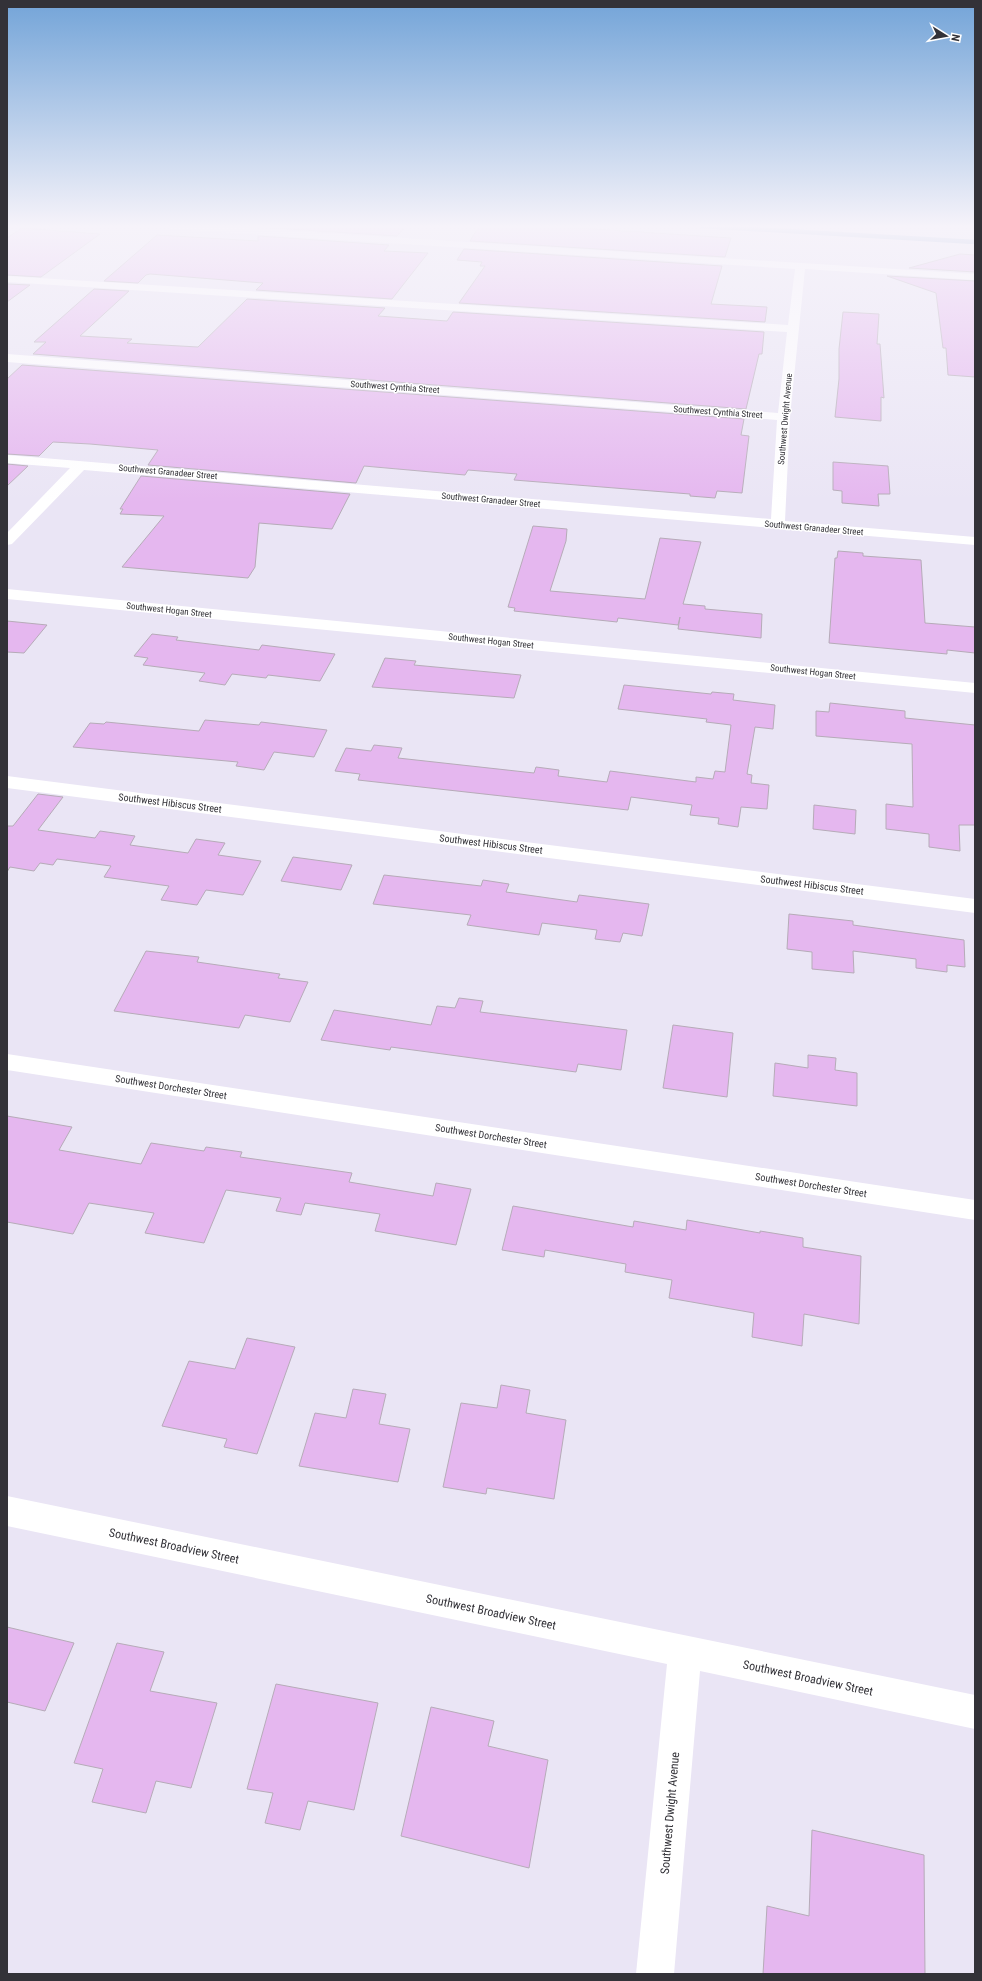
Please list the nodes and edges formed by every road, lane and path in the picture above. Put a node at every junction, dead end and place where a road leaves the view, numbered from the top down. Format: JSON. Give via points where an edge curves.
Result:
{"nodes":[{"id":1,"x":627,"y":318,"type":"edge"},
{"id":2,"x":794,"y":318,"type":"edge"},
{"id":3,"x":793,"y":329,"type":"junction"},
{"id":4,"x":7,"y":358,"type":"edge"},
{"id":5,"x":784,"y":417,"type":"junction"},
{"id":6,"x":7,"y":459,"type":"edge"},
{"id":7,"x":81,"y":465,"type":"junction"},
{"id":8,"x":778,"y":525,"type":"junction"},
{"id":9,"x":7,"y":541,"type":"edge"},
{"id":10,"x":975,"y":541,"type":"edge"},
{"id":11,"x":7,"y":594,"type":"edge"},
{"id":12,"x":975,"y":688,"type":"edge"},
{"id":13,"x":7,"y":782,"type":"edge"},
{"id":14,"x":975,"y":906,"type":"edge"},
{"id":15,"x":7,"y":1062,"type":"edge"},
{"id":16,"x":975,"y":1210,"type":"edge"},
{"id":17,"x":7,"y":1511,"type":"edge"},
{"id":18,"x":684,"y":1652,"type":"junction"},
{"id":19,"x":975,"y":1712,"type":"edge"},
{"id":20,"x":655,"y":1974,"type":"edge"}],
"edges":[{"from":1,"to":3,"type":"street"},
{"from":2,"to":3,"type":"street","name":"Southwest Dwight Avenue"},
{"from":3,"to":5,"type":"street","name":"Southwest Dwight Avenue"},
{"from":4,"to":5,"type":"street","name":"Southwest Cynthia Street"},
{"from":5,"to":8,"type":"street","name":"Southwest Dwight Avenue"},
{"from":6,"to":7,"type":"street","name":"Southwest Granadeer Street"},
{"from":7,"to":8,"type":"street","name":"Southwest Granadeer Street"},
{"from":7,"to":9,"type":"street"},
{"from":8,"to":10,"type":"street","name":"Southwest Granadeer Street"},
{"from":11,"to":12,"type":"street","name":"Southwest Hogan Street"},
{"from":13,"to":14,"type":"street","name":"Southwest Hibiscus Street"},
{"from":15,"to":16,"type":"street","name":"Southwest Dorchester Street"},
{"from":17,"to":18,"type":"street","name":"Southwest Broadview Street"},
{"from":18,"to":19,"type":"street","name":"Southwest Broadview Street"},
{"from":18,"to":20,"type":"street","name":"Southwest Dwight Avenue"}]}
